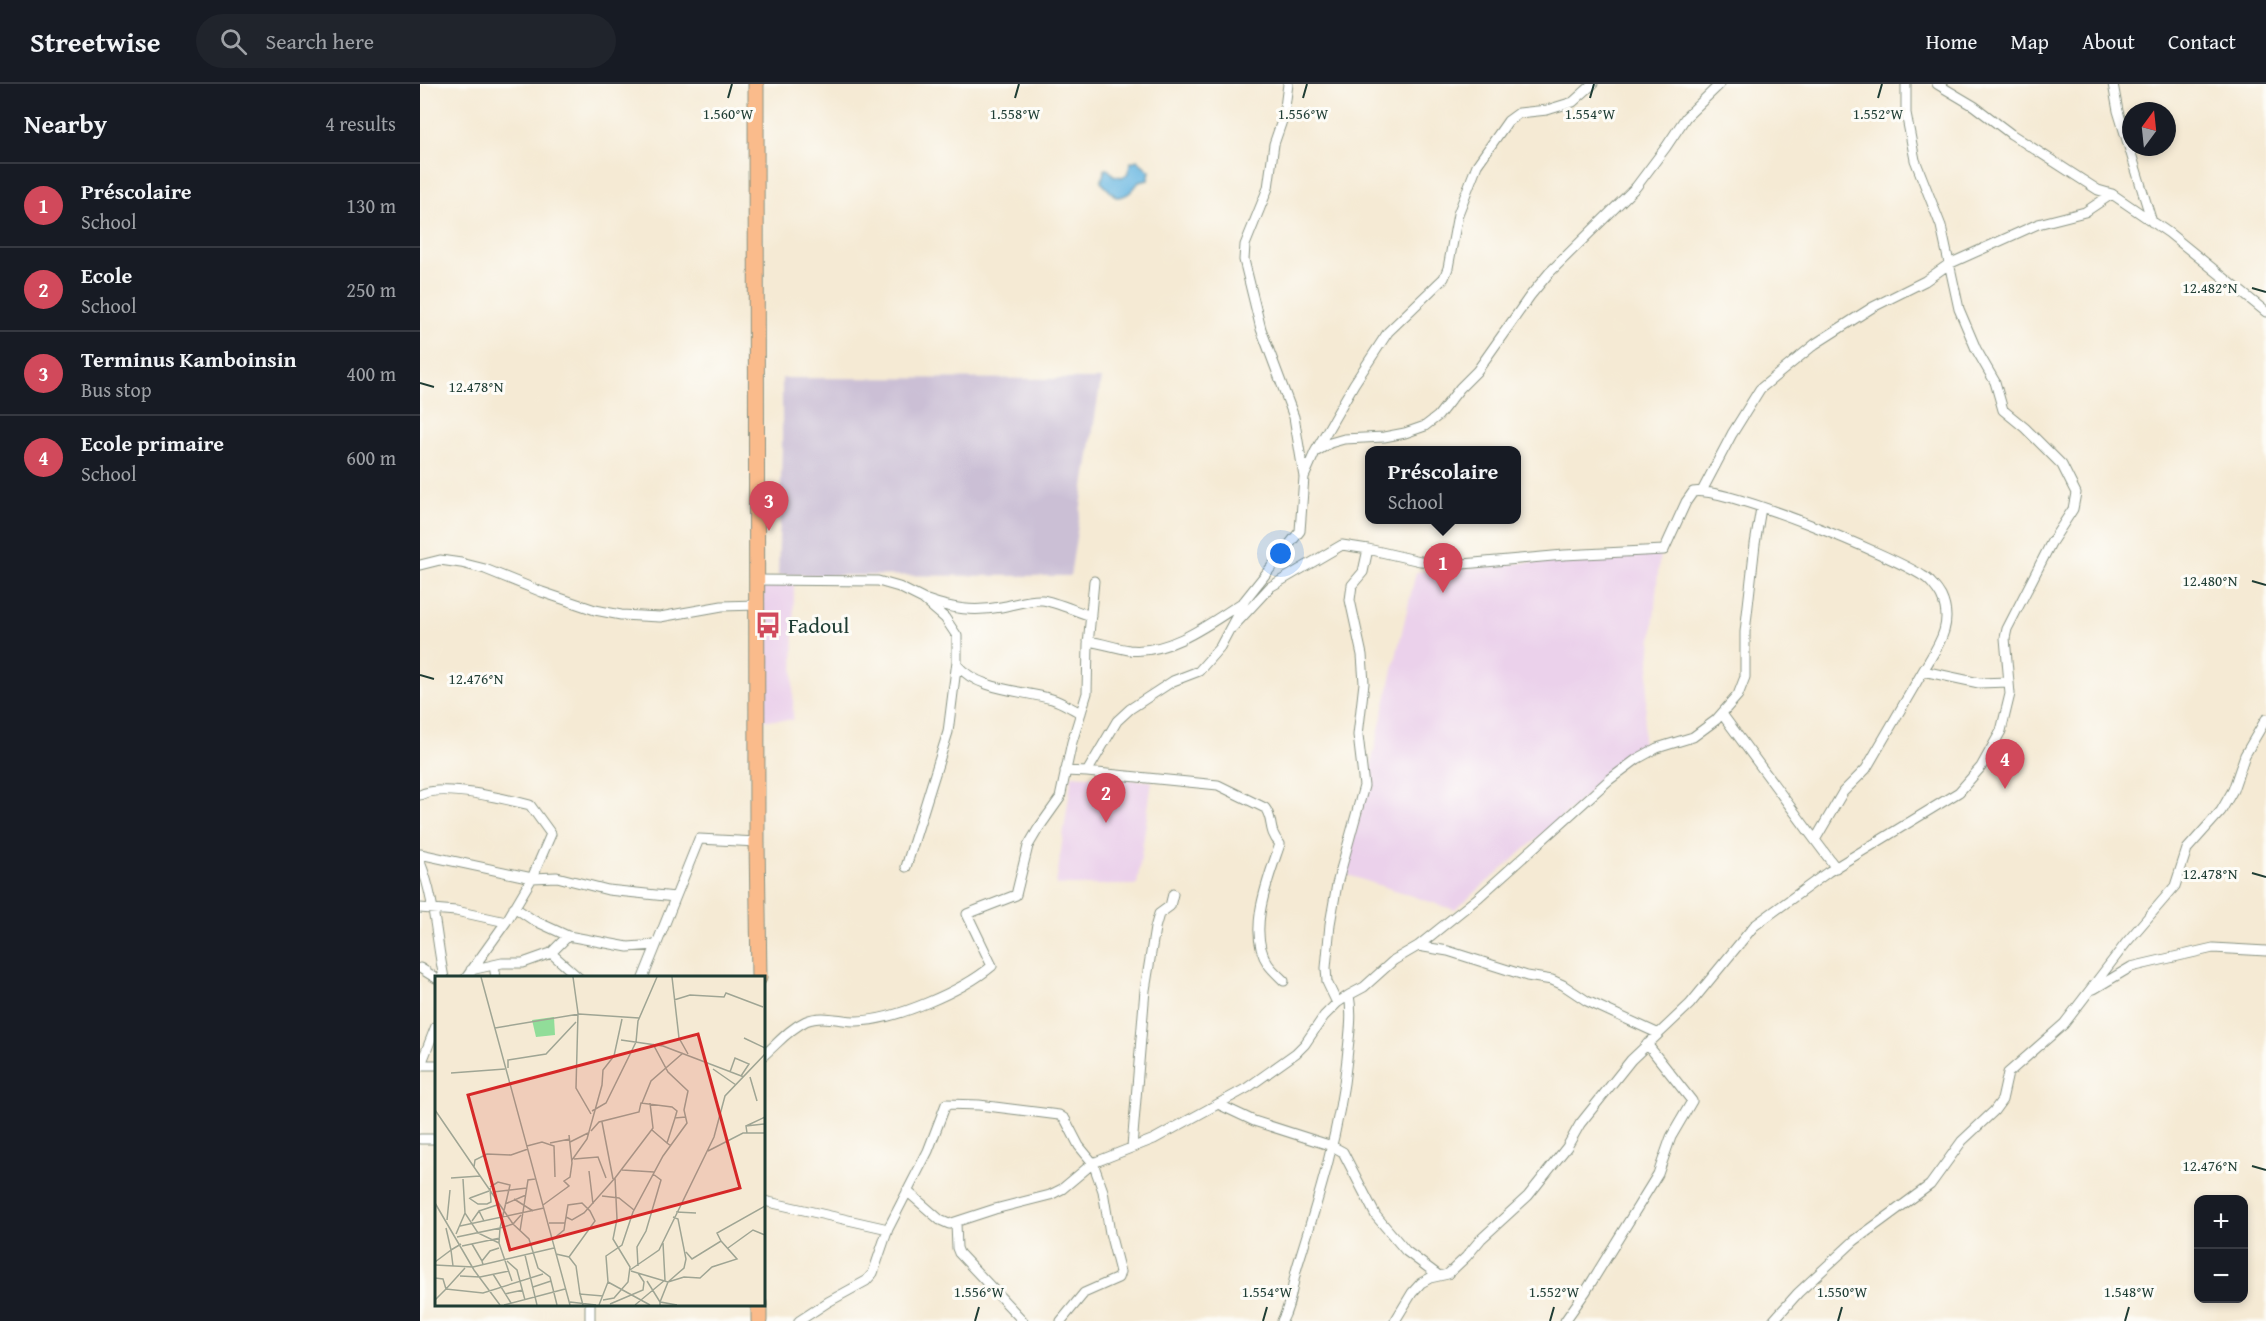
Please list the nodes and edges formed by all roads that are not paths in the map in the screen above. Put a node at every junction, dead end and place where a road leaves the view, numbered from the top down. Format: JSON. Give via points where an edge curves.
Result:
{"nodes":[{"id":1,"x":756,"y":84,"type":"edge"},
{"id":2,"x":1288,"y":84,"type":"edge"},
{"id":3,"x":1593,"y":84,"type":"edge"},
{"id":4,"x":1720,"y":84,"type":"edge"},
{"id":5,"x":1906,"y":84,"type":"edge"},
{"id":6,"x":1937,"y":84,"type":"edge"},
{"id":7,"x":2113,"y":84,"type":"edge"},
{"id":8,"x":2112,"y":194,"type":"junction"},
{"id":9,"x":2152,"y":222,"type":"junction"},
{"id":10,"x":1949,"y":264,"type":"junction"},
{"id":11,"x":2266,"y":312,"type":"edge"},
{"id":12,"x":1315,"y":452,"type":"junction"},
{"id":13,"x":1304,"y":477,"type":"junction"},
{"id":14,"x":1702,"y":491,"type":"junction"},
{"id":15,"x":1761,"y":508,"type":"junction"},
{"id":16,"x":1368,"y":549,"type":"junction"},
{"id":17,"x":420,"y":565,"type":"edge"},
{"id":18,"x":757,"y":580,"type":"junction"},
{"id":19,"x":1094,"y":581,"type":"dead end"},
{"id":20,"x":923,"y":599,"type":"junction"},
{"id":21,"x":1245,"y":600,"type":"junction"},
{"id":22,"x":757,"y":605,"type":"junction"},
{"id":23,"x":1091,"y":616,"type":"junction"},
{"id":24,"x":1232,"y":628,"type":"junction"},
{"id":25,"x":1089,"y":641,"type":"junction"},
{"id":26,"x":957,"y":665,"type":"junction"},
{"id":27,"x":1923,"y":671,"type":"junction"},
{"id":28,"x":2008,"y":682,"type":"junction"},
{"id":29,"x":1081,"y":713,"type":"junction"},
{"id":30,"x":1722,"y":714,"type":"junction"},
{"id":31,"x":2266,"y":718,"type":"edge"},
{"id":32,"x":1065,"y":771,"type":"junction"},
{"id":33,"x":1087,"y":772,"type":"junction"},
{"id":34,"x":420,"y":795,"type":"edge"},
{"id":35,"x":1815,"y":840,"type":"junction"},
{"id":36,"x":757,"y":842,"type":"junction"},
{"id":37,"x":420,"y":854,"type":"edge"},
{"id":38,"x":420,"y":862,"type":"edge"},
{"id":39,"x":906,"y":867,"type":"dead end"},
{"id":40,"x":1836,"y":868,"type":"junction"},
{"id":41,"x":532,"y":878,"type":"junction"},
{"id":42,"x":1173,"y":894,"type":"dead end"},
{"id":43,"x":675,"y":897,"type":"junction"},
{"id":44,"x":514,"y":907,"type":"junction"},
{"id":45,"x":420,"y":908,"type":"edge"},
{"id":46,"x":433,"y":910,"type":"junction"},
{"id":47,"x":506,"y":922,"type":"junction"},
{"id":48,"x":568,"y":936,"type":"junction"},
{"id":49,"x":656,"y":945,"type":"junction"},
{"id":50,"x":1418,"y":946,"type":"junction"},
{"id":51,"x":2266,"y":951,"type":"edge"},
{"id":52,"x":551,"y":953,"type":"junction"},
{"id":53,"x":494,"y":964,"type":"junction"},
{"id":54,"x":420,"y":968,"type":"edge"},
{"id":55,"x":469,"y":974,"type":"edge"},
{"id":56,"x":444,"y":976,"type":"edge"},
{"id":57,"x":496,"y":976,"type":"edge"},
{"id":58,"x":577,"y":976,"type":"edge"},
{"id":59,"x":644,"y":976,"type":"edge"},
{"id":60,"x":759,"y":976,"type":"edge"},
{"id":61,"x":435,"y":977,"type":"edge"},
{"id":62,"x":1284,"y":981,"type":"dead end"},
{"id":63,"x":2088,"y":993,"type":"junction"},
{"id":64,"x":1349,"y":995,"type":"junction"},
{"id":65,"x":1337,"y":1003,"type":"junction"},
{"id":66,"x":435,"y":1028,"type":"edge"},
{"id":67,"x":1657,"y":1034,"type":"junction"},
{"id":68,"x":1647,"y":1044,"type":"junction"},
{"id":69,"x":765,"y":1054,"type":"edge"},
{"id":70,"x":435,"y":1065,"type":"edge"},
{"id":71,"x":420,"y":1066,"type":"edge"},
{"id":72,"x":1218,"y":1104,"type":"junction"},
{"id":73,"x":1332,"y":1146,"type":"junction"},
{"id":74,"x":1132,"y":1147,"type":"junction"},
{"id":75,"x":1093,"y":1163,"type":"junction"},
{"id":76,"x":907,"y":1191,"type":"junction"},
{"id":77,"x":765,"y":1201,"type":"edge"},
{"id":78,"x":956,"y":1223,"type":"junction"},
{"id":79,"x":888,"y":1229,"type":"junction"},
{"id":80,"x":1438,"y":1275,"type":"junction"},
{"id":81,"x":590,"y":1306,"type":"edge"},
{"id":82,"x":591,"y":1321,"type":"edge"},
{"id":83,"x":799,"y":1321,"type":"edge"},
{"id":84,"x":1023,"y":1321,"type":"edge"},
{"id":85,"x":1061,"y":1321,"type":"edge"},
{"id":86,"x":1282,"y":1321,"type":"edge"},
{"id":87,"x":1395,"y":1321,"type":"edge"},
{"id":88,"x":1565,"y":1321,"type":"edge"},
{"id":89,"x":1773,"y":1321,"type":"edge"}],
"edges":[{"from":1,"to":18,"type":"main road"},
{"from":2,"to":13,"type":"street","via":[[1268,188],[1245,245],[1244,260],[1261,329],[1294,417]]},
{"from":3,"to":12,"type":"street","via":[[1573,102],[1519,113],[1508,121],[1477,165],[1462,204],[1444,278],[1388,332]]},
{"from":4,"to":12,"type":"street","via":[[1686,117],[1636,187],[1545,278],[1477,371],[1438,416],[1425,426],[1406,432],[1344,439]]},
{"from":5,"to":10,"type":"street","via":[[1906,113],[1915,160],[1941,226]]},
{"from":6,"to":8,"type":"street","via":[[2098,190]]},
{"from":7,"to":9,"type":"street"},
{"from":8,"to":9,"type":"street"},
{"from":8,"to":10,"type":"street","via":[[2085,212],[2038,224]]},
{"from":9,"to":11,"type":"street"},
{"from":10,"to":14,"type":"street","via":[[1815,344],[1760,389]]},
{"from":10,"to":28,"type":"street","via":[[1959,309],[1995,382],[2003,410],[2062,465],[2076,493],[2073,509],[2007,628]]},
{"from":12,"to":13,"type":"street"},
{"from":13,"to":21,"type":"street","via":[[1300,531]]},
{"from":14,"to":15,"type":"street"},
{"from":14,"to":16,"type":"street","via":[[1693,492],[1686,502],[1664,550],[1463,564],[1420,561]]},
{"from":15,"to":27,"type":"street","via":[[1805,522],[1925,577],[1940,595],[1947,618],[1941,640]]},
{"from":15,"to":30,"type":"street","via":[[1745,632],[1745,677],[1738,695]]},
{"from":16,"to":24,"type":"street","via":[[1342,545],[1311,562],[1270,587]]},
{"from":16,"to":65,"type":"street","via":[[1362,572],[1352,585],[1350,600],[1363,664],[1358,735],[1364,786],[1330,924],[1327,982]]},
{"from":17,"to":22,"type":"street","via":[[440,560],[469,565],[595,610],[621,615],[660,617],[722,606]]},
{"from":18,"to":20,"type":"street","via":[[878,581]]},
{"from":18,"to":22,"type":"main road"},
{"from":19,"to":23,"type":"street"},
{"from":20,"to":23,"type":"street","via":[[950,609],[999,608],[1045,600]]},
{"from":20,"to":26,"type":"street","via":[[945,618],[957,636]]},
{"from":21,"to":24,"type":"street"},
{"from":21,"to":25,"type":"street","via":[[1196,633],[1158,647],[1131,650]]},
{"from":22,"to":36,"type":"main road"},
{"from":23,"to":25,"type":"street"},
{"from":24,"to":33,"type":"street","via":[[1199,672],[1173,681],[1117,721]]},
{"from":25,"to":29,"type":"street","via":[[1087,693]]},
{"from":26,"to":29,"type":"street","via":[[968,677],[1054,700]]},
{"from":26,"to":39,"type":"street","via":[[948,732]]},
{"from":27,"to":28,"type":"street","via":[[1979,683]]},
{"from":27,"to":35,"type":"street","via":[[1866,769],[1843,792]]},
{"from":28,"to":40,"type":"street","via":[[2010,694],[2001,730],[1981,767],[1959,792]]},
{"from":29,"to":32,"type":"street"},
{"from":30,"to":35,"type":"street"},
{"from":30,"to":50,"type":"street","via":[[1693,737],[1657,748],[1609,780],[1479,897]]},
{"from":31,"to":63,"type":"street","via":[[2244,756],[2221,811],[2187,849],[2175,886]]},
{"from":32,"to":33,"type":"street"},
{"from":32,"to":69,"type":"street","via":[[1060,798],[1028,846],[1016,895],[967,914],[992,966],[977,979],[879,1019],[809,1020],[785,1034]]},
{"from":33,"to":62,"type":"street","via":[[1218,785],[1268,812],[1272,836],[1280,844],[1259,910],[1260,934],[1267,963]]},
{"from":34,"to":41,"type":"street","via":[[433,791],[469,793],[530,805],[551,834]]},
{"from":35,"to":40,"type":"street"},
{"from":36,"to":43,"type":"street","via":[[699,839]]},
{"from":36,"to":60,"type":"main road"},
{"from":37,"to":41,"type":"street"},
{"from":38,"to":46,"type":"street"},
{"from":40,"to":67,"type":"street","via":[[1755,926],[1690,1004]]},
{"from":41,"to":43,"type":"street","via":[[557,877],[608,890]]},
{"from":41,"to":44,"type":"street"},
{"from":42,"to":74,"type":"street","via":[[1170,906],[1159,914],[1155,928],[1145,990]]},
{"from":43,"to":49,"type":"street"},
{"from":44,"to":47,"type":"street"},
{"from":44,"to":48,"type":"street"},
{"from":45,"to":46,"type":"street"},
{"from":46,"to":47,"type":"street"},
{"from":46,"to":56,"type":"street"},
{"from":47,"to":55,"type":"street"},
{"from":48,"to":49,"type":"street","via":[[628,946]]},
{"from":48,"to":52,"type":"street"},
{"from":49,"to":59,"type":"street"},
{"from":50,"to":64,"type":"street"},
{"from":50,"to":67,"type":"street","via":[[1552,980]]},
{"from":51,"to":63,"type":"street","via":[[2213,948],[2131,967]]},
{"from":52,"to":53,"type":"street","via":[[523,963]]},
{"from":52,"to":58,"type":"street"},
{"from":53,"to":55,"type":"street"},
{"from":53,"to":57,"type":"street"},
{"from":54,"to":61,"type":"street"},
{"from":63,"to":89,"type":"street","via":[[2064,1024],[2008,1073],[2002,1100],[1962,1141],[1930,1185],[1854,1241],[1797,1293]]},
{"from":64,"to":65,"type":"street"},
{"from":64,"to":73,"type":"street","via":[[1350,1039]]},
{"from":65,"to":72,"type":"street","via":[[1296,1053]]},
{"from":66,"to":71,"type":"street"},
{"from":67,"to":68,"type":"street"},
{"from":68,"to":80,"type":"street","via":[[1580,1124],[1528,1196],[1448,1274]]},
{"from":68,"to":88,"type":"street","via":[[1692,1101],[1671,1137],[1658,1174]]},
{"from":70,"to":71,"type":"street"},
{"from":72,"to":73,"type":"street","via":[[1254,1121]]},
{"from":72,"to":74,"type":"street"},
{"from":73,"to":80,"type":"street","via":[[1342,1152],[1376,1216],[1407,1251]]},
{"from":73,"to":86,"type":"street"},
{"from":74,"to":75,"type":"street"},
{"from":75,"to":76,"type":"street","via":[[1059,1115],[946,1104]]},
{"from":75,"to":78,"type":"street","via":[[1050,1195]]},
{"from":75,"to":85,"type":"street","via":[[1120,1272],[1118,1278],[1084,1293]]},
{"from":76,"to":78,"type":"street","via":[[940,1220]]},
{"from":76,"to":79,"type":"street"},
{"from":77,"to":79,"type":"street"},
{"from":78,"to":84,"type":"street","via":[[959,1252]]},
{"from":79,"to":83,"type":"street","via":[[873,1273],[866,1281]]},
{"from":80,"to":87,"type":"street","via":[[1421,1283]]},
{"from":81,"to":82,"type":"street"}]}
